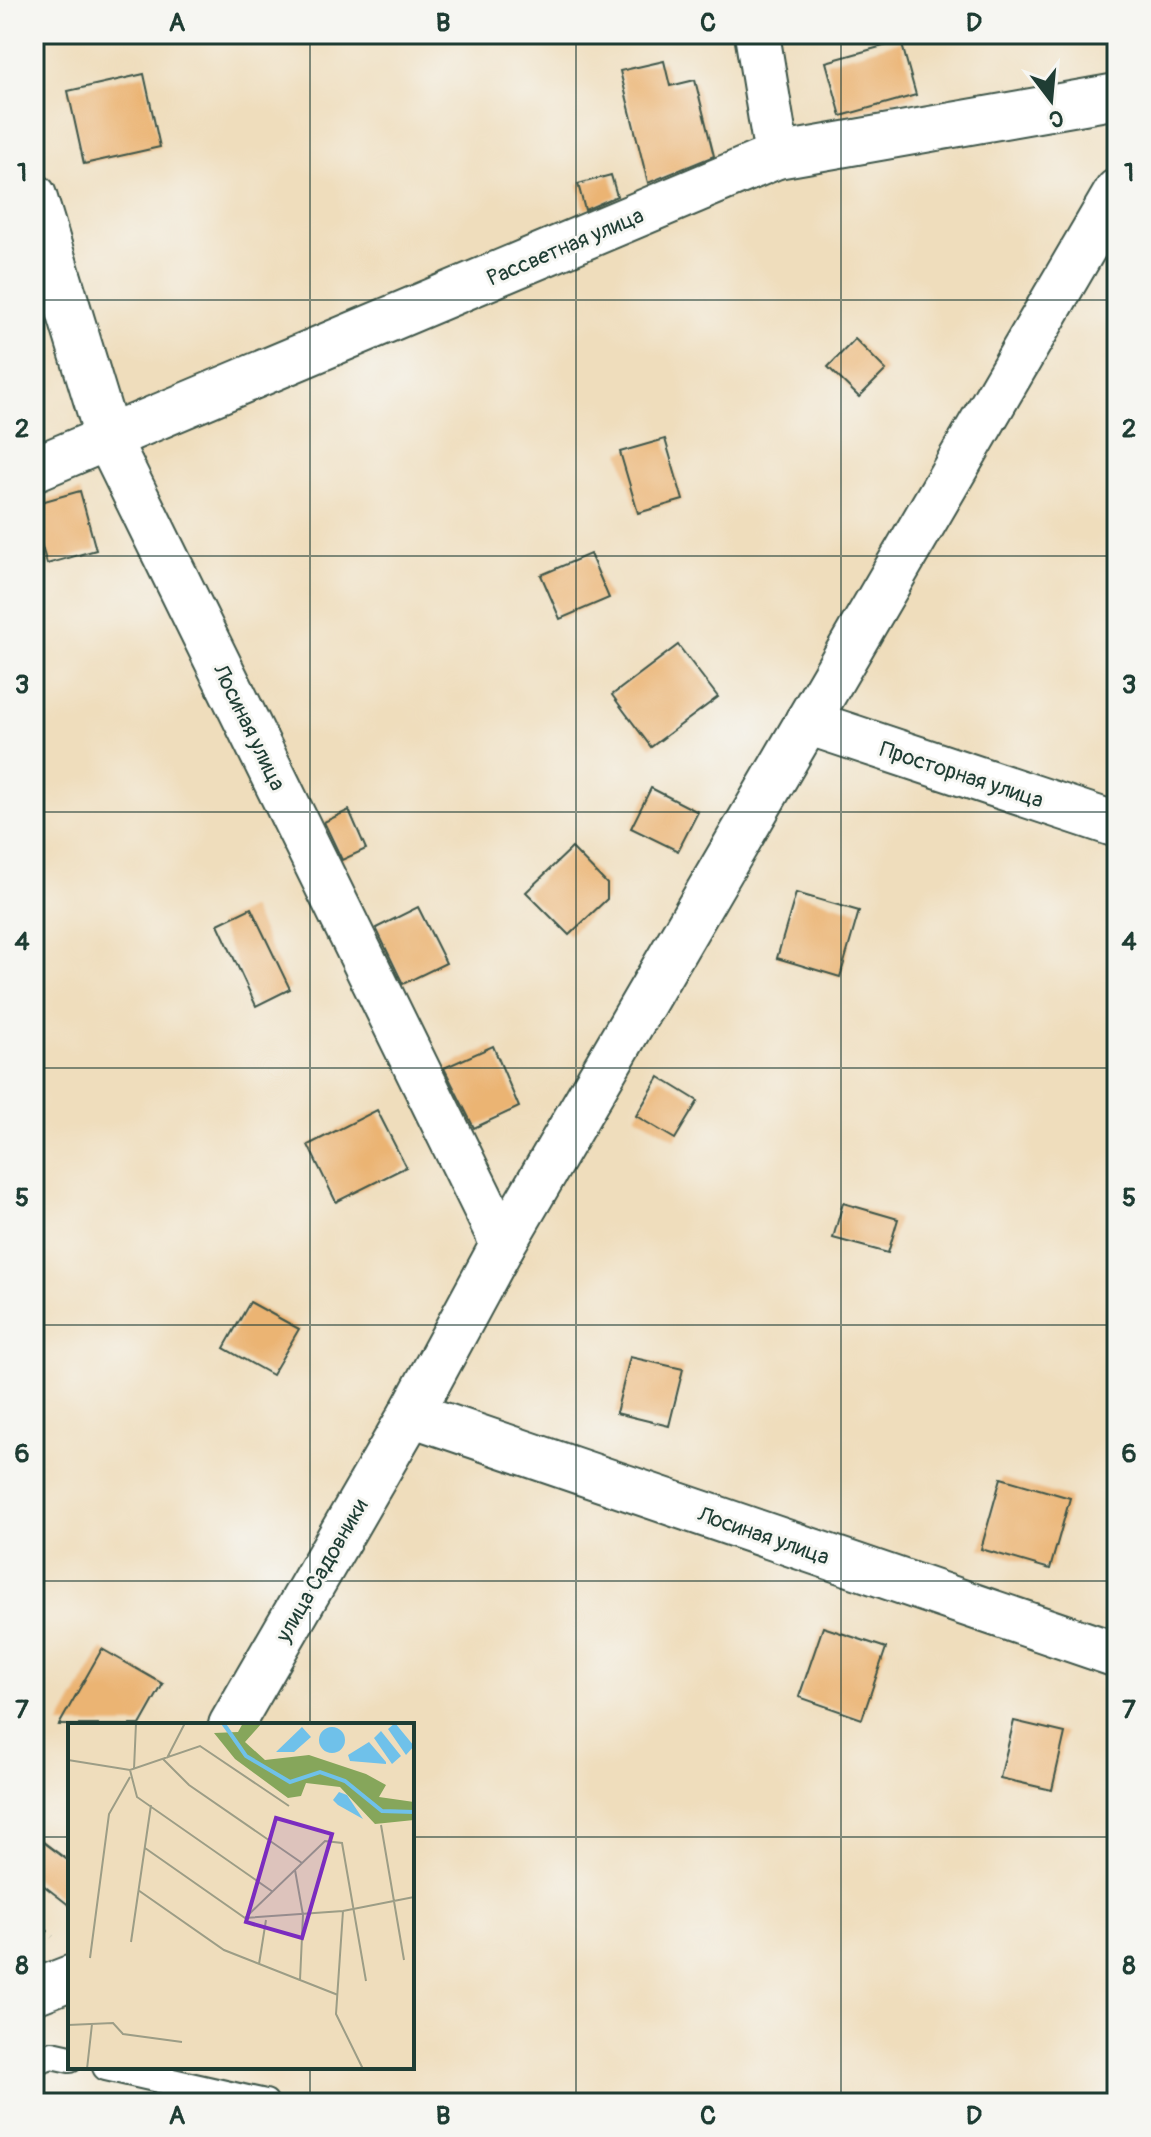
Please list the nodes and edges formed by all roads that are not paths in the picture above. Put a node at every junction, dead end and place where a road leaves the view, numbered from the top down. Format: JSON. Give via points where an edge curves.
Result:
{"nodes":[{"id":1,"x":757,"y":34,"type":"edge"},
{"id":2,"x":1117,"y":96,"type":"edge"},
{"id":3,"x":777,"y":156,"type":"junction"},
{"id":4,"x":1117,"y":191,"type":"edge"},
{"id":5,"x":34,"y":196,"type":"edge"},
{"id":6,"x":108,"y":439,"type":"junction"},
{"id":7,"x":34,"y":469,"type":"edge"},
{"id":8,"x":807,"y":722,"type":"junction"},
{"id":9,"x":1117,"y":825,"type":"edge"},
{"id":10,"x":503,"y":1244,"type":"junction"},
{"id":11,"x":411,"y":1414,"type":"junction"},
{"id":12,"x":1117,"y":1655,"type":"edge"},
{"id":13,"x":232,"y":1723,"type":"edge"},
{"id":14,"x":68,"y":1979,"type":"edge"},
{"id":15,"x":34,"y":1992,"type":"edge"},
{"id":16,"x":68,"y":2059,"type":"edge"},
{"id":17,"x":34,"y":2061,"type":"edge"},
{"id":18,"x":115,"y":2069,"type":"edge"},
{"id":19,"x":265,"y":2103,"type":"edge"}],
"edges":[{"from":1,"to":3,"type":"street"},
{"from":2,"to":3,"type":"street","name":"Рассветная улица"},
{"from":3,"to":6,"type":"street","name":"Рассветная улица"},
{"from":4,"to":8,"type":"street","name":"улица Садовники"},
{"from":5,"to":6,"type":"street","name":"Лосиная улица"},
{"from":6,"to":7,"type":"street","name":"Рассветная улица"},
{"from":6,"to":10,"type":"street","name":"Лосиная улица"},
{"from":8,"to":9,"type":"street","name":"Просторная улица"},
{"from":8,"to":10,"type":"street","name":"улица Садовники"},
{"from":10,"to":11,"type":"street","name":"улица Садовники"},
{"from":11,"to":12,"type":"street","name":"Лосиная улица"},
{"from":11,"to":13,"type":"street","name":"улица Садовники"},
{"from":14,"to":15,"type":"street"},
{"from":16,"to":17,"type":"lane","via":[[52,2055]]},
{"from":18,"to":19,"type":"lane"}]}
